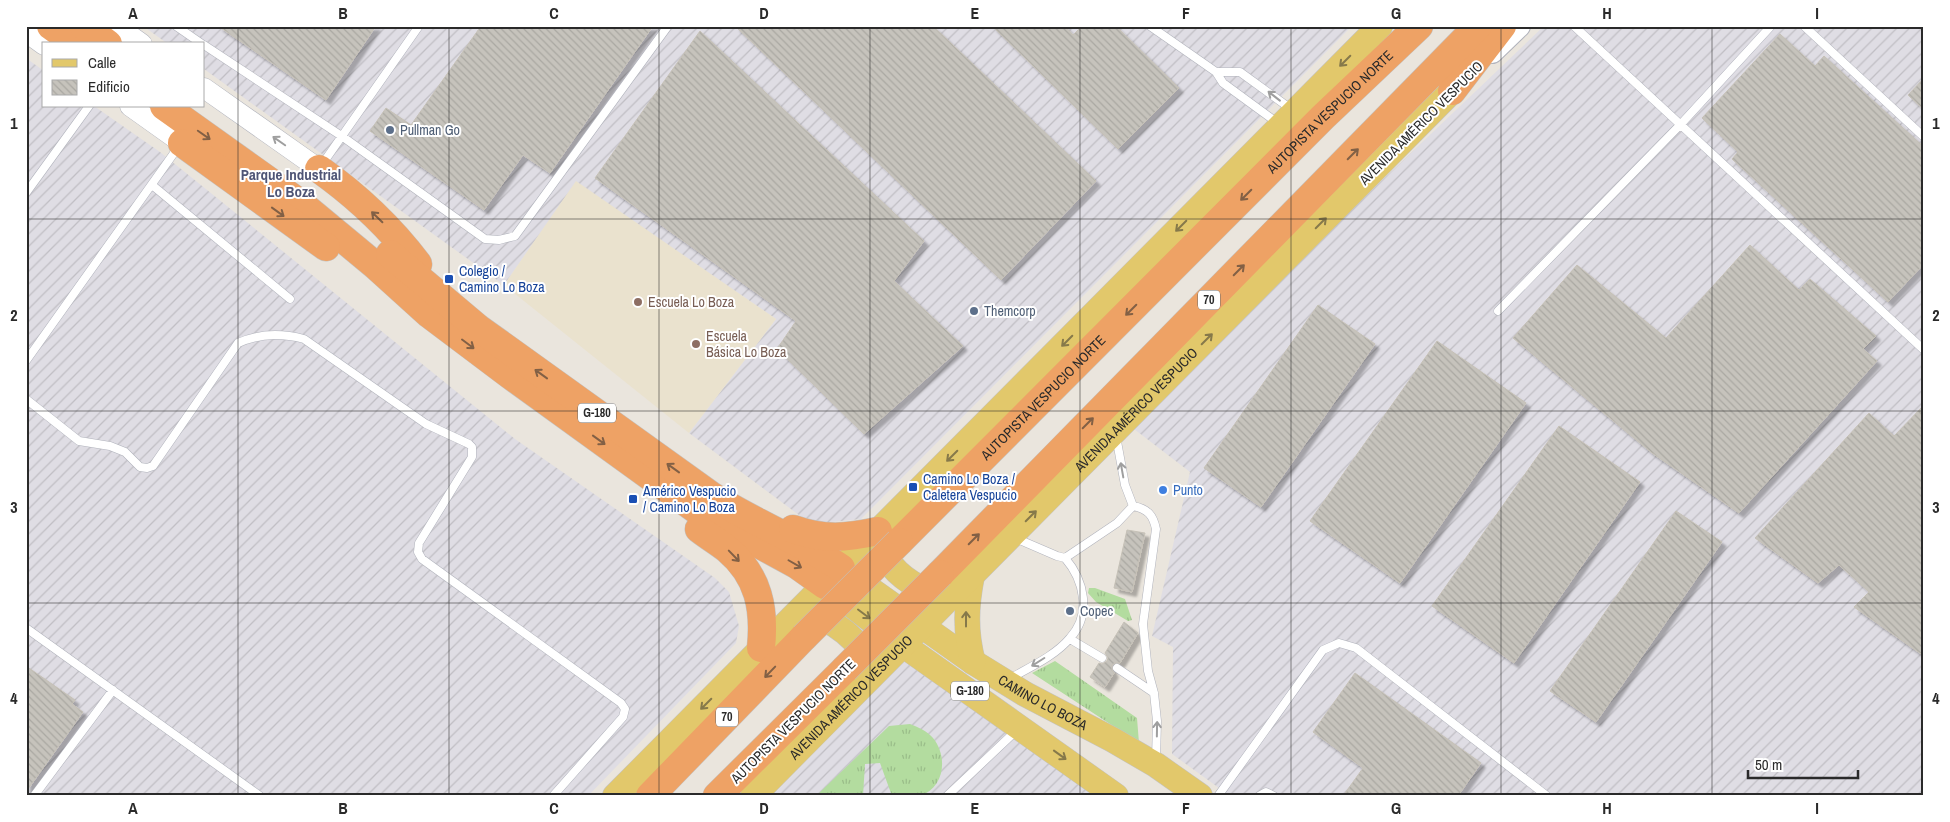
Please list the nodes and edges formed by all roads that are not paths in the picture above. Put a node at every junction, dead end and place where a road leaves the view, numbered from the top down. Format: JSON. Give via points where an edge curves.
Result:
{"nodes":[{"id":1,"x":51,"y":26,"type":"edge"},
{"id":2,"x":84,"y":26,"type":"edge"},
{"id":3,"x":117,"y":26,"type":"edge"},
{"id":4,"x":176,"y":26,"type":"edge"},
{"id":5,"x":419,"y":26,"type":"edge"},
{"id":6,"x":668,"y":26,"type":"edge"},
{"id":7,"x":1150,"y":26,"type":"edge"},
{"id":8,"x":1380,"y":26,"type":"edge"},
{"id":9,"x":1419,"y":26,"type":"edge"},
{"id":10,"x":1478,"y":26,"type":"edge"},
{"id":11,"x":1502,"y":26,"type":"edge"},
{"id":12,"x":1519,"y":26,"type":"edge"},
{"id":13,"x":1574,"y":26,"type":"edge"},
{"id":14,"x":1771,"y":26,"type":"edge"},
{"id":15,"x":1804,"y":26,"type":"edge"},
{"id":16,"x":26,"y":32,"type":"edge"},
{"id":17,"x":73,"y":42,"type":"edge"},
{"id":18,"x":105,"y":42,"type":"edge"},
{"id":19,"x":139,"y":42,"type":"edge"},
{"id":20,"x":200,"y":42,"type":"edge"},
{"id":21,"x":42,"y":44,"type":"edge"},
{"id":22,"x":205,"y":45,"type":"edge"},
{"id":23,"x":1216,"y":72,"type":"junction"},
{"id":24,"x":205,"y":89,"type":"edge"},
{"id":25,"x":1452,"y":91,"type":"junction"},
{"id":26,"x":89,"y":108,"type":"edge"},
{"id":27,"x":133,"y":108,"type":"edge"},
{"id":28,"x":167,"y":108,"type":"edge"},
{"id":29,"x":199,"y":108,"type":"edge"},
{"id":30,"x":1288,"y":119,"type":"junction"},
{"id":31,"x":1681,"y":124,"type":"junction"},
{"id":32,"x":343,"y":137,"type":"junction"},
{"id":33,"x":1924,"y":137,"type":"edge"},
{"id":34,"x":182,"y":143,"type":"junction"},
{"id":35,"x":319,"y":169,"type":"junction"},
{"id":36,"x":152,"y":185,"type":"junction"},
{"id":37,"x":26,"y":193,"type":"edge"},
{"id":38,"x":290,"y":299,"type":"dead end"},
{"id":39,"x":441,"y":311,"type":"junction"},
{"id":40,"x":1498,"y":311,"type":"dead end"},
{"id":41,"x":1924,"y":350,"type":"edge"},
{"id":42,"x":26,"y":361,"type":"edge"},
{"id":43,"x":26,"y":399,"type":"edge"},
{"id":44,"x":1115,"y":432,"type":"junction"},
{"id":45,"x":663,"y":486,"type":"junction"},
{"id":46,"x":1134,"y":506,"type":"junction"},
{"id":47,"x":743,"y":515,"type":"junction"},
{"id":48,"x":1011,"y":536,"type":"junction"},
{"id":49,"x":888,"y":537,"type":"junction"},
{"id":50,"x":1065,"y":558,"type":"junction"},
{"id":51,"x":833,"y":576,"type":"junction"},
{"id":52,"x":972,"y":576,"type":"junction"},
{"id":53,"x":946,"y":585,"type":"junction"},
{"id":54,"x":799,"y":610,"type":"junction"},
{"id":55,"x":922,"y":626,"type":"junction"},
{"id":56,"x":26,"y":628,"type":"edge"},
{"id":57,"x":1070,"y":639,"type":"junction"},
{"id":58,"x":903,"y":645,"type":"junction"},
{"id":59,"x":761,"y":648,"type":"junction"},
{"id":60,"x":1102,"y":658,"type":"dead end"},
{"id":61,"x":972,"y":662,"type":"junction"},
{"id":62,"x":1117,"y":668,"type":"dead end"},
{"id":63,"x":875,"y":673,"type":"junction"},
{"id":64,"x":1004,"y":682,"type":"junction"},
{"id":65,"x":113,"y":690,"type":"junction"},
{"id":66,"x":1154,"y":693,"type":"junction"},
{"id":67,"x":1020,"y":727,"type":"junction"},
{"id":68,"x":1156,"y":765,"type":"junction"},
{"id":69,"x":34,"y":796,"type":"edge"},
{"id":70,"x":260,"y":796,"type":"edge"},
{"id":71,"x":554,"y":796,"type":"edge"},
{"id":72,"x":615,"y":796,"type":"edge"},
{"id":73,"x":650,"y":796,"type":"edge"},
{"id":74,"x":717,"y":796,"type":"edge"},
{"id":75,"x":753,"y":796,"type":"edge"},
{"id":76,"x":947,"y":796,"type":"edge"},
{"id":77,"x":1116,"y":796,"type":"edge"},
{"id":78,"x":1200,"y":796,"type":"edge"},
{"id":79,"x":1218,"y":796,"type":"edge"},
{"id":80,"x":1259,"y":796,"type":"edge"},
{"id":81,"x":1274,"y":796,"type":"edge"},
{"id":82,"x":1547,"y":796,"type":"edge"}],
"edges":[{"from":1,"to":17,"type":"highway"},
{"from":2,"to":18,"type":"highway"},
{"from":3,"to":19,"type":"street"},
{"from":4,"to":20,"type":"lane"},
{"from":5,"to":32,"type":"lane"},
{"from":6,"to":32,"type":"lane","via":[[515,236],[486,239]]},
{"from":7,"to":23,"type":"lane"},
{"from":8,"to":30,"type":"main road","one_way":true},
{"from":9,"to":49,"type":"highway","name":"AUTOPISTA VESPUCIO NORTE","number":"70","one_way":true},
{"from":53,"to":10,"type":"highway","name":"AUTOPISTA VESPUCIO NORTE","number":"70","one_way":true},
{"from":11,"to":25,"type":"highway"},
{"from":12,"to":25,"type":"main road","name":"AVENIDA AMÉRICO VESPUCIO"},
{"from":13,"to":31,"type":"lane"},
{"from":14,"to":31,"type":"lane"},
{"from":15,"to":33,"type":"lane"},
{"from":16,"to":21,"type":"street"},
{"from":22,"to":32,"type":"lane"},
{"from":23,"to":30,"type":"lane","via":[[1223,83]]},
{"from":30,"to":23,"type":"lane","one_way":true,"via":[[1240,72]]},
{"from":35,"to":24,"type":"street","one_way":true},
{"from":44,"to":25,"type":"main road","name":"AVENIDA AMÉRICO VESPUCIO","one_way":true},
{"from":26,"to":37,"type":"lane"},
{"from":27,"to":34,"type":"street"},
{"from":28,"to":39,"type":"highway","one_way":true,"via":[[300,203],[376,266]]},
{"from":29,"to":39,"type":"highway","via":[[315,191]]},
{"from":30,"to":49,"type":"main road","one_way":true},
{"from":31,"to":40,"type":"lane"},
{"from":31,"to":41,"type":"lane"},
{"from":32,"to":35,"type":"lane"},
{"from":34,"to":36,"type":"lane"},
{"from":34,"to":39,"type":"highway","one_way":true,"via":[[314,237],[376,287],[401,302]]},
{"from":39,"to":35,"type":"highway","one_way":true,"via":[[385,224]]},
{"from":36,"to":38,"type":"lane"},
{"from":36,"to":42,"type":"lane"},
{"from":39,"to":45,"type":"highway","number":"G-180","one_way":true,"via":[[510,376]]},
{"from":47,"to":39,"type":"highway","number":"G-180","one_way":true,"via":[[494,340]]},
{"from":43,"to":71,"type":"lane","via":[[79,441],[110,446],[125,452],[147,468],[153,466],[238,343],[252,336],[288,335],[304,339],[426,424],[469,444],[472,456],[419,543],[418,552],[422,559],[625,709],[623,716]]},
{"from":46,"to":44,"type":"lane","one_way":true,"via":[[1125,484]]},
{"from":48,"to":44,"type":"main road","name":"AVENIDA AMÉRICO VESPUCIO","one_way":true},
{"from":45,"to":51,"type":"highway","number":"G-180","one_way":true,"via":[[698,511],[802,568]]},
{"from":45,"to":59,"type":"highway","one_way":true,"via":[[679,510],[727,549],[753,580],[763,616]]},
{"from":46,"to":50,"type":"lane","via":[[1117,523]]},
{"from":46,"to":66,"type":"lane","via":[[1149,512],[1156,529],[1143,624]]},
{"from":47,"to":49,"type":"highway","via":[[821,537]]},
{"from":47,"to":51,"type":"highway","number":"G-180","via":[[813,551]]},
{"from":48,"to":50,"type":"lane"},
{"from":48,"to":52,"type":"main road","name":"AVENIDA AMÉRICO VESPUCIO"},
{"from":49,"to":51,"type":"main road"},
{"from":49,"to":53,"type":"main road","via":[[886,559],[910,582],[926,591]]},
{"from":49,"to":73,"type":"highway","name":"AUTOPISTA VESPUCIO NORTE","number":"70","one_way":true,"bridge":true,"via":[[804,637]]},
{"from":50,"to":57,"type":"lane","via":[[1078,577],[1083,600],[1080,621]]},
{"from":51,"to":54,"type":"main road"},
{"from":51,"to":55,"type":"main road","name":"CAMINO LO BOZA","number":"G-180"},
{"from":51,"to":58,"type":"main road","name":"CAMINO LO BOZA","number":"G-180","one_way":true},
{"from":52,"to":53,"type":"main road","name":"AVENIDA AMÉRICO VESPUCIO"},
{"from":61,"to":52,"type":"main road","one_way":true,"via":[[966,622]]},
{"from":53,"to":55,"type":"main road","name":"AVENIDA AMÉRICO VESPUCIO"},
{"from":53,"to":74,"type":"highway","name":"AUTOPISTA VESPUCIO NORTE","number":"70","bridge":true,"via":[[845,669]]},
{"from":54,"to":59,"type":"main road"},
{"from":54,"to":63,"type":"main road","via":[[824,618],[846,632],[863,650]]},
{"from":55,"to":58,"type":"main road","name":"AVENIDA AMÉRICO VESPUCIO"},
{"from":55,"to":61,"type":"main road","name":"CAMINO LO BOZA","number":"G-180"},
{"from":56,"to":65,"type":"lane"},
{"from":57,"to":60,"type":"lane"},
{"from":57,"to":64,"type":"lane","one_way":true},
{"from":58,"to":63,"type":"main road","name":"AVENIDA AMÉRICO VESPUCIO"},
{"from":58,"to":67,"type":"main road","name":"CAMINO LO BOZA","number":"G-180"},
{"from":59,"to":72,"type":"main road","one_way":true},
{"from":61,"to":64,"type":"main road","name":"CAMINO LO BOZA","number":"G-180"},
{"from":62,"to":66,"type":"lane"},
{"from":63,"to":75,"type":"main road","name":"AVENIDA AMÉRICO VESPUCIO"},
{"from":64,"to":68,"type":"main road","name":"CAMINO LO BOZA","number":"G-180"},
{"from":65,"to":69,"type":"lane"},
{"from":65,"to":70,"type":"lane"},
{"from":68,"to":66,"type":"lane","one_way":true},
{"from":67,"to":76,"type":"lane"},
{"from":67,"to":77,"type":"main road","name":"CAMINO LO BOZA","number":"G-180","one_way":true},
{"from":68,"to":78,"type":"main road","name":"CAMINO LO BOZA","number":"G-180"},
{"from":79,"to":82,"type":"lane","via":[[1323,650],[1339,642],[1356,648]]},
{"from":80,"to":81,"type":"lane","via":[[1266,792]]}]}
